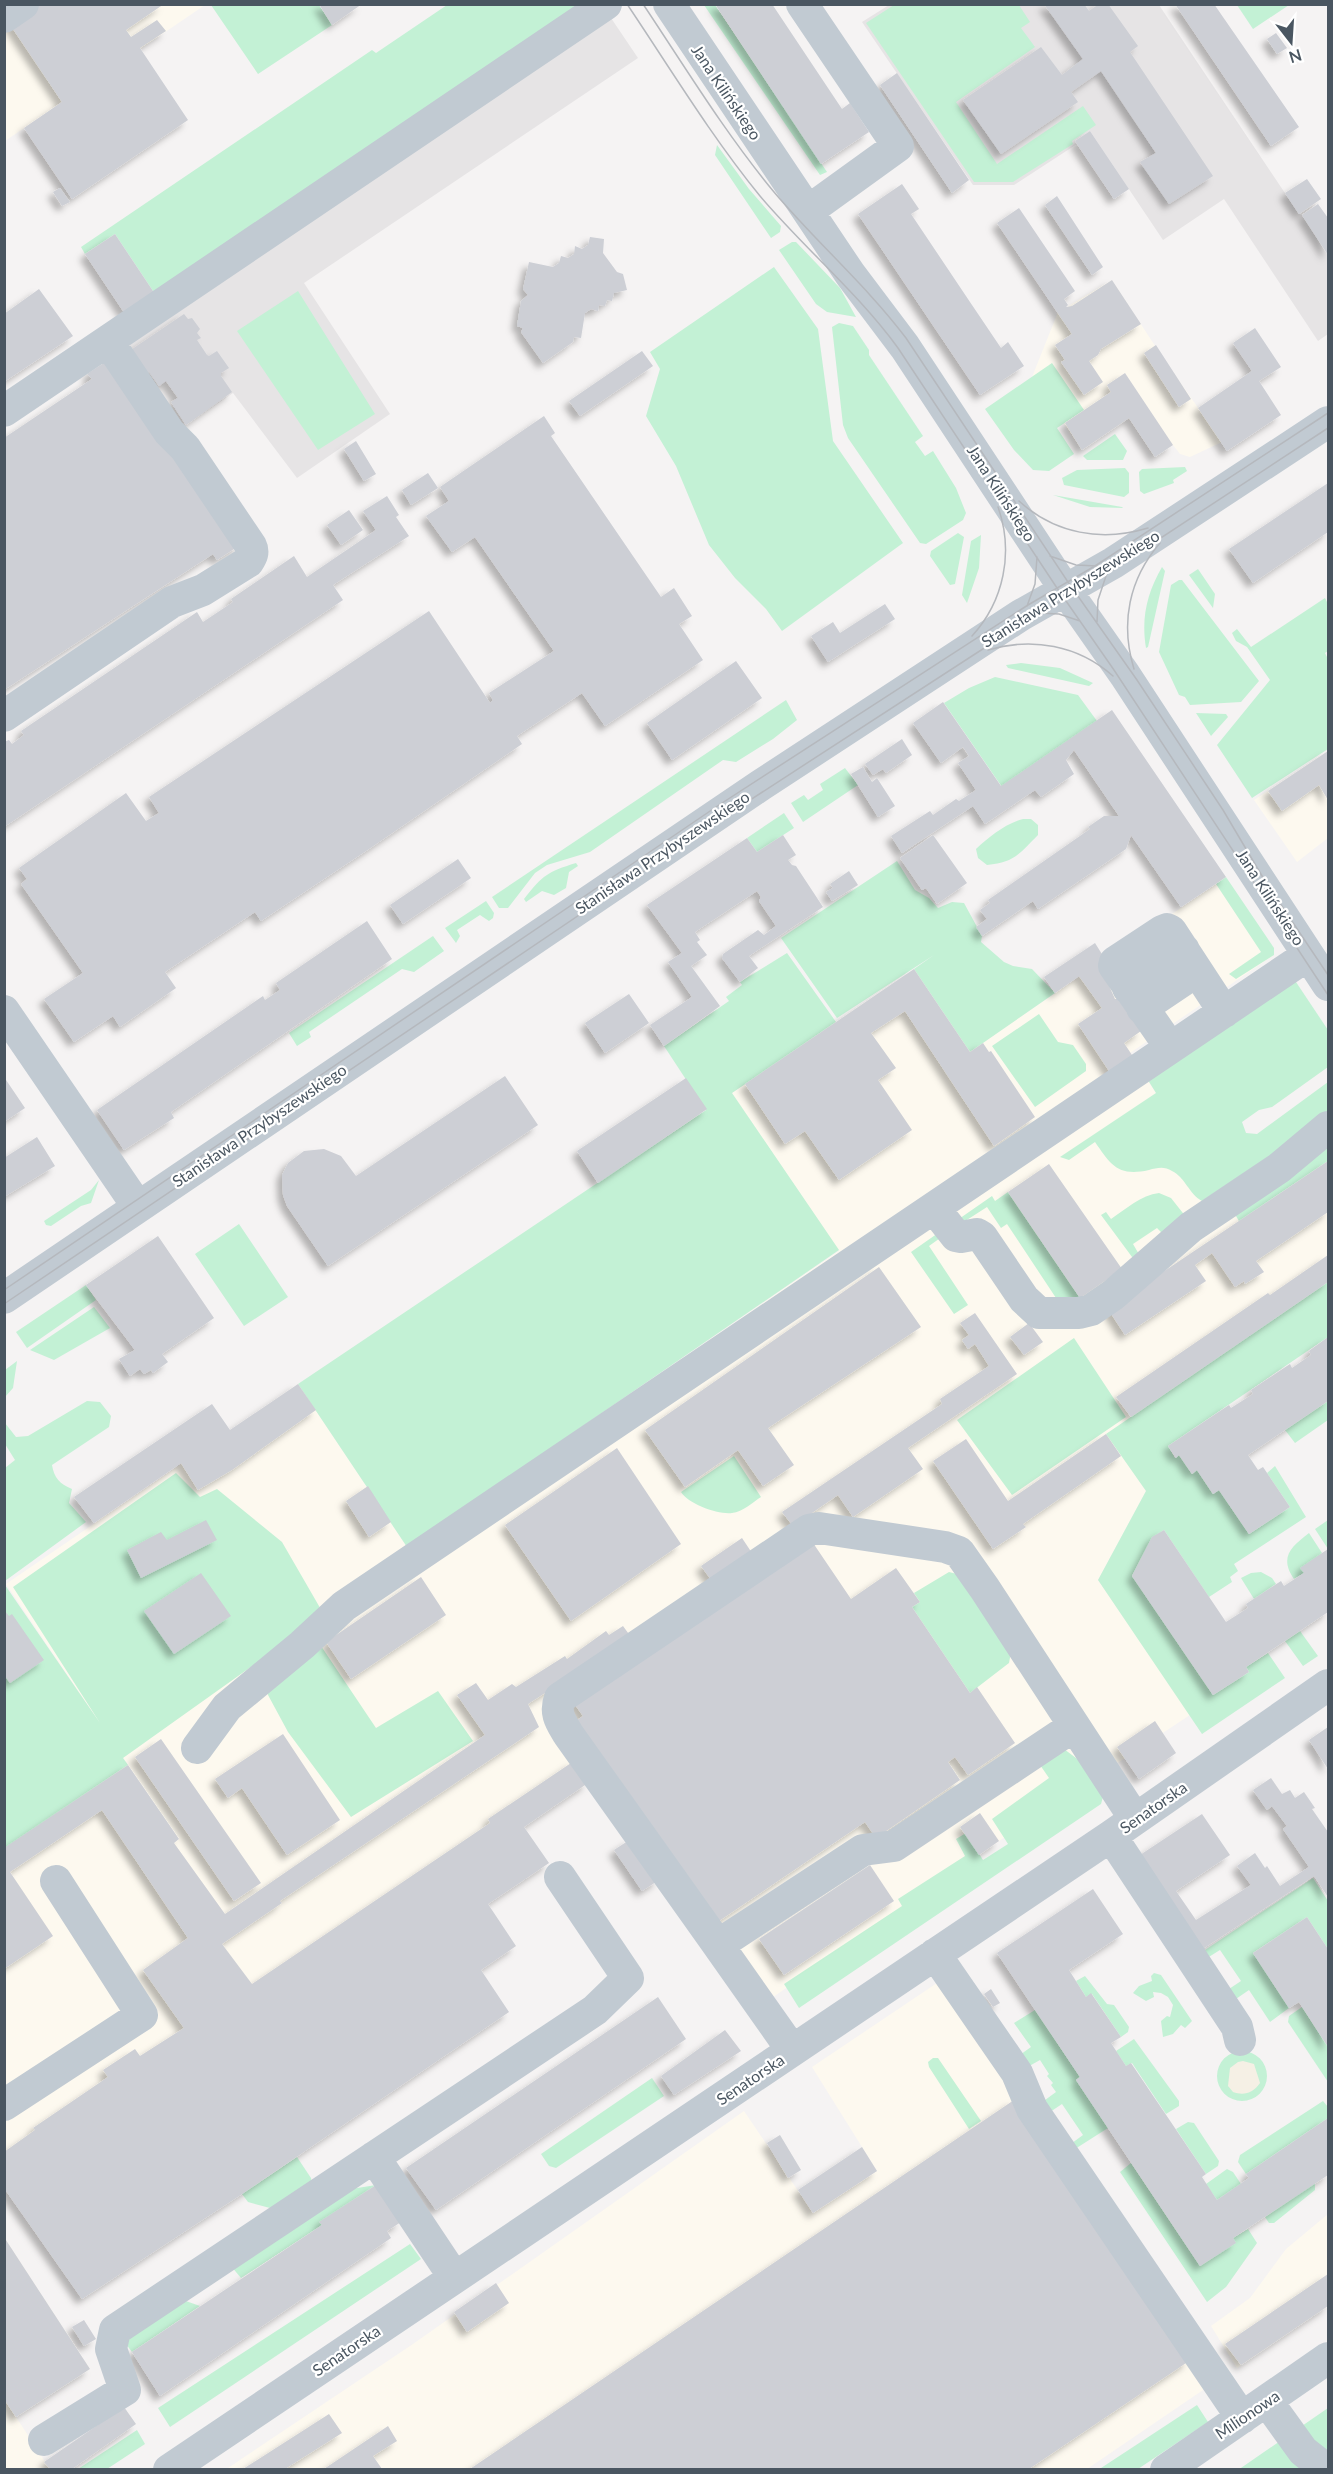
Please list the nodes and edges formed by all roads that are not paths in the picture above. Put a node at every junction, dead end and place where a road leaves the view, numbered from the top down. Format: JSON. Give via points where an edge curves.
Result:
{"nodes":[{"id":1,"x":23,"y":4,"type":"edge"},
{"id":2,"x":606,"y":4,"type":"edge"},
{"id":3,"x":669,"y":4,"type":"edge"},
{"id":4,"x":802,"y":4,"type":"edge"},
{"id":5,"x":4,"y":17,"type":"edge"},
{"id":6,"x":807,"y":211,"type":"junction"},
{"id":7,"x":108,"y":341,"type":"junction"},
{"id":8,"x":4,"y":411,"type":"edge"},
{"id":9,"x":1329,"y":422,"type":"edge"},
{"id":10,"x":1066,"y":590,"type":"junction"},
{"id":11,"x":4,"y":716,"type":"edge"},
{"id":12,"x":1308,"y":955,"type":"junction"},
{"id":13,"x":1190,"y":960,"type":"junction"},
{"id":14,"x":1329,"y":985,"type":"edge"},
{"id":15,"x":1135,"y":998,"type":"junction"},
{"id":16,"x":4,"y":1011,"type":"edge"},
{"id":17,"x":1224,"y":1012,"type":"junction"},
{"id":18,"x":1170,"y":1047,"type":"junction"},
{"id":19,"x":1329,"y":1127,"type":"edge"},
{"id":20,"x":138,"y":1207,"type":"junction"},
{"id":21,"x":934,"y":1208,"type":"junction"},
{"id":22,"x":4,"y":1298,"type":"edge"},
{"id":23,"x":1325,"y":1694,"type":"edge"},
{"id":24,"x":1074,"y":1726,"type":"junction"},
{"id":25,"x":197,"y":1748,"type":"dead end"},
{"id":26,"x":1123,"y":1827,"type":"junction"},
{"id":27,"x":560,"y":1877,"type":"dead end"},
{"id":28,"x":56,"y":1881,"type":"dead end"},
{"id":29,"x":718,"y":1945,"type":"junction"},
{"id":30,"x":935,"y":1954,"type":"junction"},
{"id":31,"x":1240,"y":2040,"type":"dead end"},
{"id":32,"x":792,"y":2050,"type":"junction"},
{"id":33,"x":4,"y":2105,"type":"edge"},
{"id":34,"x":374,"y":2157,"type":"junction"},
{"id":35,"x":454,"y":2277,"type":"junction"},
{"id":36,"x":1329,"y":2358,"type":"edge"},
{"id":37,"x":1267,"y":2401,"type":"junction"},
{"id":38,"x":1242,"y":2418,"type":"junction"},
{"id":39,"x":44,"y":2440,"type":"dead end"},
{"id":40,"x":169,"y":2469,"type":"edge"},
{"id":41,"x":1166,"y":2469,"type":"edge"},
{"id":42,"x":1327,"y":2469,"type":"edge"}],
"edges":[{"from":1,"to":5,"type":"street"},
{"from":2,"to":7,"type":"street"},
{"from":3,"to":6,"type":"street","name":"Jana Kilińskiego"},
{"from":4,"to":6,"type":"street","via":[[898,146]]},
{"from":6,"to":10,"type":"street","name":"Jana Kilińskiego","via":[[905,346]]},
{"from":7,"to":8,"type":"street"},
{"from":7,"to":11,"type":"street","via":[[251,546],[252,557],[203,590],[177,599]]},
{"from":9,"to":10,"type":"street","name":"Stanisława Przybyszewskiego"},
{"from":10,"to":12,"type":"street","name":"Jana Kilińskiego"},
{"from":10,"to":20,"type":"street","name":"Stanisława Przybyszewskiego","via":[[1021,615],[687,834]]},
{"from":12,"to":14,"type":"street","name":"Jana Kilińskiego"},
{"from":12,"to":17,"type":"street"},
{"from":13,"to":15,"type":"street"},
{"from":13,"to":15,"type":"street","via":[[1167,929],[1115,962],[1115,970]]},
{"from":13,"to":17,"type":"street"},
{"from":15,"to":18,"type":"street"},
{"from":16,"to":20,"type":"street"},
{"from":17,"to":18,"type":"street"},
{"from":18,"to":21,"type":"street"},
{"from":19,"to":21,"type":"street","via":[[1279,1168],[1191,1227],[1113,1295],[1086,1313],[1039,1313],[1024,1299],[982,1237],[956,1236]]},
{"from":20,"to":22,"type":"street","name":"Stanisława Przybyszewskiego"},
{"from":21,"to":25,"type":"street","via":[[344,1606],[227,1707]]},
{"from":23,"to":26,"type":"street","name":"Senatorska"},
{"from":24,"to":26,"type":"street"},
{"from":24,"to":29,"type":"street","via":[[894,1846],[863,1850]]},
{"from":24,"to":29,"type":"street","via":[[959,1552],[831,1530],[809,1530],[560,1698],[557,1707],[558,1718],[568,1734]]},
{"from":26,"to":30,"type":"street","name":"Senatorska"},
{"from":26,"to":31,"type":"street","via":[[1237,2026]]},
{"from":27,"to":34,"type":"street","via":[[628,1978],[596,2010]]},
{"from":28,"to":33,"type":"street","via":[[142,2015]]},
{"from":29,"to":32,"type":"street"},
{"from":30,"to":32,"type":"street","name":"Senatorska"},
{"from":30,"to":38,"type":"street","via":[[1017,2073],[1032,2109]]},
{"from":32,"to":35,"type":"street","name":"Senatorska"},
{"from":34,"to":35,"type":"street"},
{"from":34,"to":39,"type":"street","via":[[115,2330],[111,2349],[125,2390]]},
{"from":35,"to":40,"type":"street","name":"Senatorska"},
{"from":36,"to":37,"type":"street","name":"Milionowa"},
{"from":37,"to":38,"type":"street","name":"Milionowa"},
{"from":37,"to":42,"type":"street","via":[[1303,2451]]},
{"from":38,"to":41,"type":"street","name":"Milionowa"}]}
